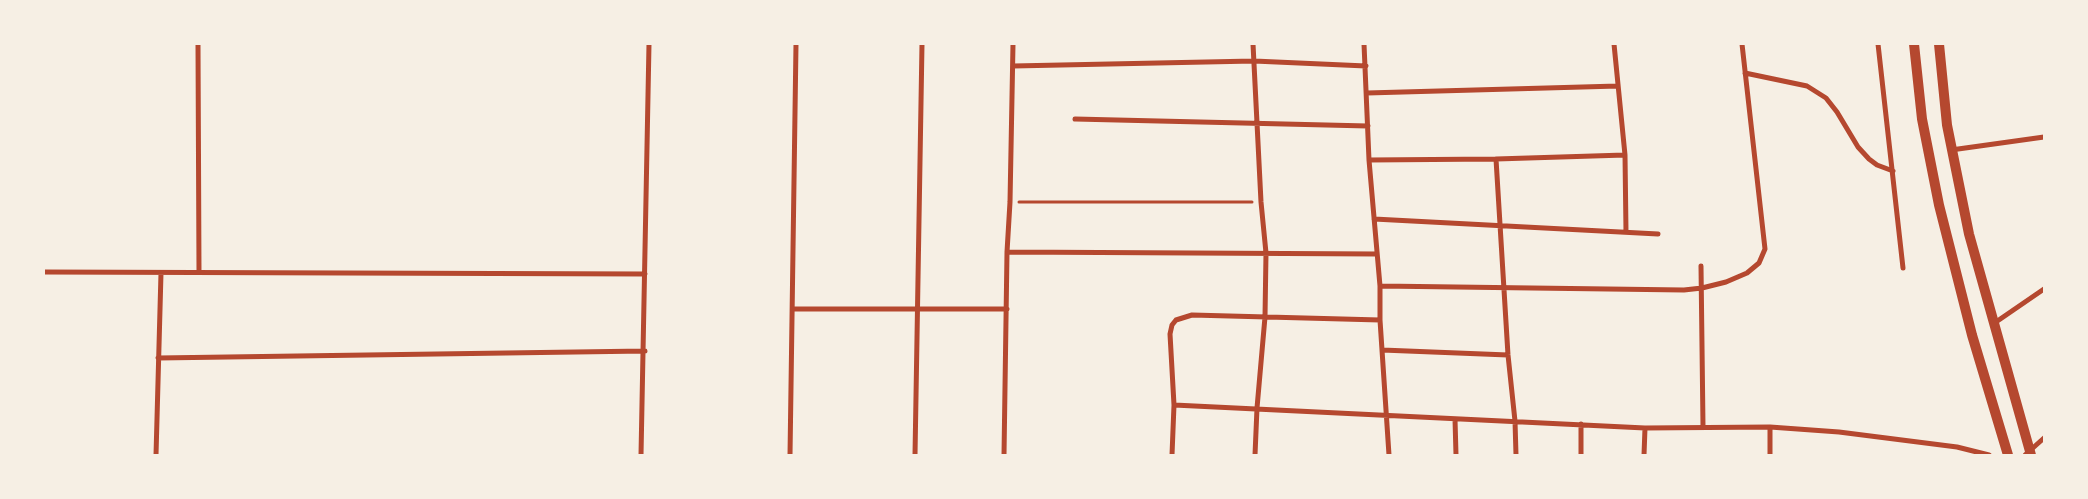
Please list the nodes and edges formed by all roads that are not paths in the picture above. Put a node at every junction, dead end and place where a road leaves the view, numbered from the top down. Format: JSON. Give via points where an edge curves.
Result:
{"nodes":[{"id":1,"x":198,"y":44,"type":"edge"},
{"id":2,"x":649,"y":44,"type":"edge"},
{"id":3,"x":796,"y":44,"type":"edge"},
{"id":4,"x":922,"y":44,"type":"edge"},
{"id":5,"x":1013,"y":44,"type":"edge"},
{"id":6,"x":1253,"y":44,"type":"edge"},
{"id":7,"x":1364,"y":44,"type":"edge"},
{"id":8,"x":1614,"y":44,"type":"edge"},
{"id":9,"x":1742,"y":44,"type":"edge"},
{"id":10,"x":1878,"y":44,"type":"edge"},
{"id":11,"x":1914,"y":44,"type":"edge"},
{"id":12,"x":1939,"y":44,"type":"edge"},
{"id":13,"x":1254,"y":61,"type":"junction"},
{"id":14,"x":1013,"y":66,"type":"junction"},
{"id":15,"x":1366,"y":66,"type":"junction"},
{"id":16,"x":1745,"y":73,"type":"junction"},
{"id":17,"x":1618,"y":86,"type":"junction"},
{"id":18,"x":1367,"y":93,"type":"junction"},
{"id":19,"x":1075,"y":119,"type":"dead end"},
{"id":20,"x":1257,"y":124,"type":"junction"},
{"id":21,"x":1368,"y":126,"type":"junction"},
{"id":22,"x":2044,"y":137,"type":"edge"},
{"id":23,"x":1951,"y":150,"type":"junction"},
{"id":24,"x":1625,"y":155,"type":"junction"},
{"id":25,"x":1496,"y":159,"type":"junction"},
{"id":26,"x":1369,"y":160,"type":"junction"},
{"id":27,"x":1893,"y":171,"type":"junction"},
{"id":28,"x":1374,"y":219,"type":"junction"},
{"id":29,"x":1501,"y":227,"type":"junction"},
{"id":30,"x":1626,"y":232,"type":"junction"},
{"id":31,"x":1658,"y":234,"type":"dead end"},
{"id":32,"x":1006,"y":252,"type":"junction"},
{"id":33,"x":1266,"y":253,"type":"junction"},
{"id":34,"x":1377,"y":254,"type":"junction"},
{"id":35,"x":1702,"y":266,"type":"dead end"},
{"id":36,"x":1903,"y":268,"type":"dead end"},
{"id":37,"x":44,"y":272,"type":"edge"},
{"id":38,"x":199,"y":272,"type":"junction"},
{"id":39,"x":161,"y":273,"type":"junction"},
{"id":40,"x":646,"y":274,"type":"junction"},
{"id":41,"x":1380,"y":286,"type":"junction"},
{"id":42,"x":1505,"y":288,"type":"junction"},
{"id":43,"x":1702,"y":288,"type":"junction"},
{"id":44,"x":2044,"y":289,"type":"edge"},
{"id":45,"x":793,"y":309,"type":"junction"},
{"id":46,"x":1007,"y":309,"type":"junction"},
{"id":47,"x":917,"y":310,"type":"junction"},
{"id":48,"x":1265,"y":317,"type":"junction"},
{"id":49,"x":1380,"y":320,"type":"junction"},
{"id":50,"x":1993,"y":324,"type":"junction"},
{"id":51,"x":1382,"y":350,"type":"junction"},
{"id":52,"x":645,"y":351,"type":"junction"},
{"id":53,"x":1508,"y":355,"type":"junction"},
{"id":54,"x":158,"y":358,"type":"junction"},
{"id":55,"x":1174,"y":405,"type":"junction"},
{"id":56,"x":1257,"y":408,"type":"junction"},
{"id":57,"x":1388,"y":416,"type":"junction"},
{"id":58,"x":1455,"y":419,"type":"junction"},
{"id":59,"x":1515,"y":422,"type":"junction"},
{"id":60,"x":1581,"y":424,"type":"junction"},
{"id":61,"x":1704,"y":426,"type":"junction"},
{"id":62,"x":1770,"y":427,"type":"junction"},
{"id":63,"x":1645,"y":428,"type":"junction"},
{"id":64,"x":2044,"y":438,"type":"edge"},
{"id":65,"x":2029,"y":454,"type":"edge"},
{"id":66,"x":156,"y":455,"type":"edge"},
{"id":67,"x":642,"y":455,"type":"edge"},
{"id":68,"x":790,"y":455,"type":"edge"},
{"id":69,"x":915,"y":455,"type":"edge"},
{"id":70,"x":1004,"y":455,"type":"edge"},
{"id":71,"x":1172,"y":455,"type":"edge"},
{"id":72,"x":1255,"y":455,"type":"edge"},
{"id":73,"x":1389,"y":455,"type":"edge"},
{"id":74,"x":1456,"y":455,"type":"edge"},
{"id":75,"x":1516,"y":455,"type":"edge"},
{"id":76,"x":1581,"y":455,"type":"edge"},
{"id":77,"x":1644,"y":455,"type":"edge"},
{"id":78,"x":1770,"y":455,"type":"edge"},
{"id":79,"x":1988,"y":455,"type":"edge"},
{"id":80,"x":2008,"y":455,"type":"edge"}],
"edges":[{"from":1,"to":38,"type":"street"},
{"from":2,"to":40,"type":"street"},
{"from":3,"to":45,"type":"street"},
{"from":4,"to":47,"type":"street"},
{"from":5,"to":14,"type":"street"},
{"from":6,"to":13,"type":"street"},
{"from":7,"to":15,"type":"street"},
{"from":8,"to":17,"type":"street"},
{"from":9,"to":16,"type":"street"},
{"from":10,"to":27,"type":"street"},
{"from":11,"to":80,"type":"main road","via":[[1922,119],[1939,205],[1972,335]]},
{"from":12,"to":23,"type":"main road"},
{"from":13,"to":14,"type":"street"},
{"from":13,"to":15,"type":"street"},
{"from":13,"to":20,"type":"street"},
{"from":14,"to":32,"type":"street"},
{"from":15,"to":18,"type":"street"},
{"from":16,"to":27,"type":"street","via":[[1807,86],[1826,98],[1869,159]]},
{"from":16,"to":43,"type":"street","via":[[1764,249],[1759,263],[1747,273]]},
{"from":17,"to":18,"type":"street"},
{"from":17,"to":24,"type":"street"},
{"from":18,"to":21,"type":"street"},
{"from":19,"to":20,"type":"street"},
{"from":20,"to":21,"type":"street"},
{"from":20,"to":33,"type":"street"},
{"from":21,"to":26,"type":"street"},
{"from":22,"to":23,"type":"street"},
{"from":23,"to":50,"type":"main road"},
{"from":24,"to":25,"type":"street"},
{"from":24,"to":30,"type":"street"},
{"from":25,"to":26,"type":"street"},
{"from":25,"to":29,"type":"street"},
{"from":26,"to":28,"type":"street"},
{"from":27,"to":36,"type":"street"},
{"from":28,"to":29,"type":"street"},
{"from":28,"to":34,"type":"street"},
{"from":29,"to":30,"type":"street"},
{"from":29,"to":42,"type":"street"},
{"from":30,"to":31,"type":"street"},
{"from":32,"to":33,"type":"street"},
{"from":32,"to":46,"type":"street"},
{"from":33,"to":34,"type":"street"},
{"from":33,"to":48,"type":"street"},
{"from":34,"to":41,"type":"street"},
{"from":35,"to":43,"type":"street"},
{"from":37,"to":39,"type":"street"},
{"from":38,"to":39,"type":"street"},
{"from":38,"to":40,"type":"street"},
{"from":39,"to":54,"type":"street"},
{"from":40,"to":52,"type":"street"},
{"from":41,"to":42,"type":"street"},
{"from":41,"to":49,"type":"street"},
{"from":42,"to":43,"type":"street"},
{"from":42,"to":53,"type":"street"},
{"from":43,"to":61,"type":"street"},
{"from":44,"to":50,"type":"street"},
{"from":45,"to":47,"type":"street"},
{"from":45,"to":68,"type":"street"},
{"from":46,"to":47,"type":"street"},
{"from":46,"to":70,"type":"street"},
{"from":47,"to":69,"type":"street"},
{"from":48,"to":49,"type":"street"},
{"from":48,"to":55,"type":"street","via":[[1192,315],[1176,320],[1170,334]]},
{"from":48,"to":56,"type":"street"},
{"from":49,"to":51,"type":"street"},
{"from":50,"to":65,"type":"main road"},
{"from":51,"to":53,"type":"street"},
{"from":51,"to":57,"type":"street"},
{"from":52,"to":54,"type":"street"},
{"from":52,"to":67,"type":"street"},
{"from":53,"to":59,"type":"street"},
{"from":54,"to":66,"type":"street"},
{"from":55,"to":56,"type":"street"},
{"from":55,"to":71,"type":"street"},
{"from":56,"to":57,"type":"street"},
{"from":56,"to":72,"type":"street"},
{"from":57,"to":58,"type":"street"},
{"from":57,"to":73,"type":"street"},
{"from":58,"to":59,"type":"street"},
{"from":58,"to":74,"type":"street"},
{"from":59,"to":60,"type":"street"},
{"from":59,"to":75,"type":"street"},
{"from":60,"to":63,"type":"street"},
{"from":60,"to":76,"type":"street"},
{"from":61,"to":62,"type":"street"},
{"from":61,"to":63,"type":"street"},
{"from":62,"to":78,"type":"street"},
{"from":62,"to":79,"type":"street","via":[[1957,447]]},
{"from":63,"to":77,"type":"street"},
{"from":64,"to":65,"type":"street"}]}
